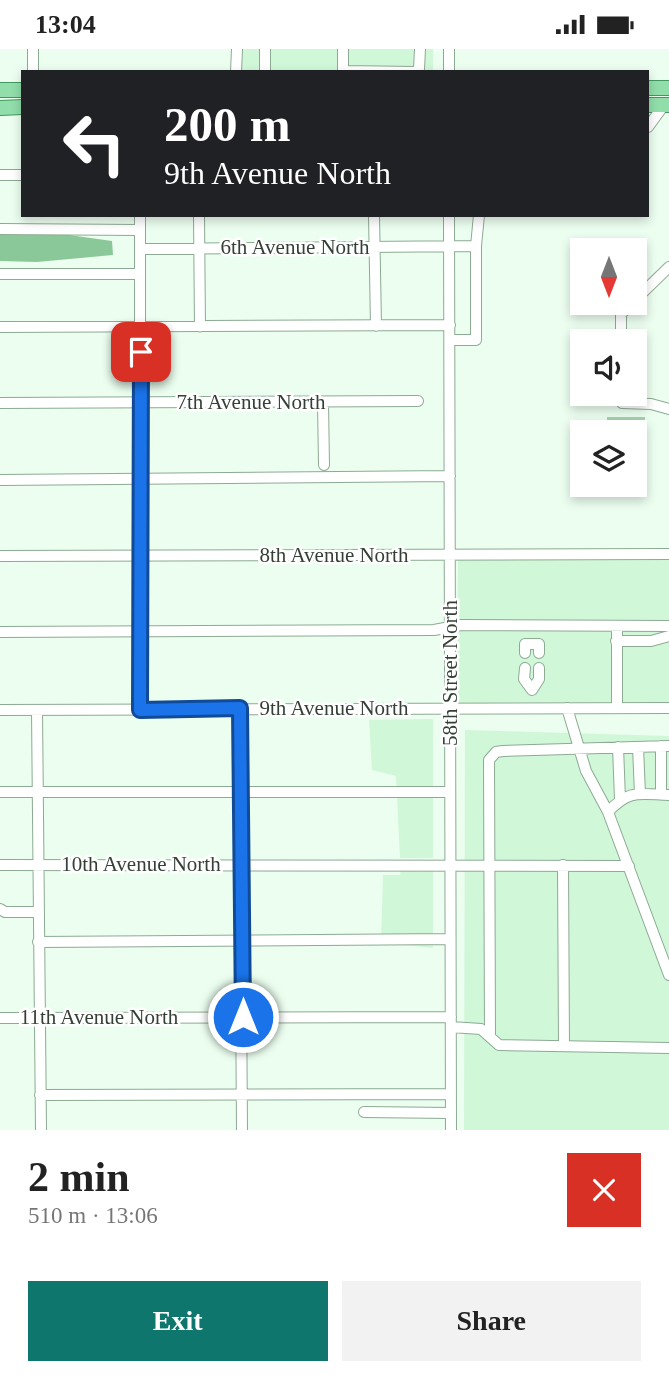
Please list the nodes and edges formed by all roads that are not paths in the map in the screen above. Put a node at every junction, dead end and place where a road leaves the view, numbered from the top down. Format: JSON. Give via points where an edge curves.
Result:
{"nodes":[{"id":1,"x":33,"y":49,"type":"edge"},
{"id":2,"x":237,"y":49,"type":"edge"},
{"id":3,"x":265,"y":49,"type":"edge"},
{"id":4,"x":343,"y":49,"type":"edge"},
{"id":5,"x":419,"y":49,"type":"edge"},
{"id":6,"x":449,"y":49,"type":"edge"},
{"id":7,"x":33,"y":70,"type":"edge"},
{"id":8,"x":236,"y":70,"type":"edge"},
{"id":9,"x":265,"y":70,"type":"edge"},
{"id":10,"x":343,"y":70,"type":"edge"},
{"id":11,"x":417,"y":70,"type":"edge"},
{"id":12,"x":449,"y":70,"type":"edge"},
{"id":13,"x":649,"y":88,"type":"edge"},
{"id":14,"x":669,"y":88,"type":"edge"},
{"id":15,"x":0,"y":90,"type":"edge"},
{"id":16,"x":21,"y":90,"type":"edge"},
{"id":17,"x":666,"y":105,"type":"edge"},
{"id":18,"x":21,"y":107,"type":"edge"},
{"id":19,"x":0,"y":108,"type":"edge"},
{"id":20,"x":649,"y":126,"type":"edge"},
{"id":21,"x":0,"y":175,"type":"edge"},
{"id":22,"x":21,"y":175,"type":"edge"},
{"id":23,"x":140,"y":217,"type":"edge"},
{"id":24,"x":199,"y":217,"type":"edge"},
{"id":25,"x":374,"y":217,"type":"edge"},
{"id":26,"x":449,"y":217,"type":"edge"},
{"id":27,"x":479,"y":217,"type":"edge"},
{"id":28,"x":0,"y":229,"type":"edge"},
{"id":29,"x":140,"y":230,"type":"junction"},
{"id":30,"x":450,"y":246,"type":"junction"},
{"id":31,"x":476,"y":246,"type":"junction"},
{"id":32,"x":373,"y":247,"type":"junction"},
{"id":33,"x":197,"y":248,"type":"junction"},
{"id":34,"x":140,"y":249,"type":"junction"},
{"id":35,"x":669,"y":267,"type":"edge"},
{"id":36,"x":0,"y":274,"type":"edge"},
{"id":37,"x":140,"y":274,"type":"junction"},
{"id":38,"x":648,"y":287,"type":"edge"},
{"id":39,"x":376,"y":325,"type":"junction"},
{"id":40,"x":450,"y":325,"type":"junction"},
{"id":41,"x":0,"y":327,"type":"edge"},
{"id":42,"x":140,"y":327,"type":"junction"},
{"id":43,"x":201,"y":327,"type":"junction"},
{"id":44,"x":450,"y":340,"type":"junction"},
{"id":45,"x":418,"y":401,"type":"dead end"},
{"id":46,"x":323,"y":402,"type":"junction"},
{"id":47,"x":0,"y":403,"type":"edge"},
{"id":48,"x":141,"y":403,"type":"junction"},
{"id":49,"x":647,"y":404,"type":"edge"},
{"id":50,"x":669,"y":409,"type":"edge"},
{"id":51,"x":324,"y":465,"type":"dead end"},
{"id":52,"x":450,"y":476,"type":"junction"},
{"id":53,"x":141,"y":478,"type":"junction"},
{"id":54,"x":0,"y":479,"type":"edge"},
{"id":55,"x":450,"y":554,"type":"junction"},
{"id":56,"x":669,"y":554,"type":"edge"},
{"id":57,"x":141,"y":555,"type":"junction"},
{"id":58,"x":0,"y":556,"type":"edge"},
{"id":59,"x":617,"y":626,"type":"junction"},
{"id":60,"x":669,"y":626,"type":"edge"},
{"id":61,"x":450,"y":627,"type":"junction"},
{"id":62,"x":0,"y":632,"type":"edge"},
{"id":63,"x":141,"y":632,"type":"junction"},
{"id":64,"x":669,"y":636,"type":"edge"},
{"id":65,"x":617,"y":641,"type":"junction"},
{"id":66,"x":525,"y":653,"type":"dead end"},
{"id":67,"x":539,"y":653,"type":"dead end"},
{"id":68,"x":525,"y":668,"type":"dead end"},
{"id":69,"x":539,"y":668,"type":"dead end"},
{"id":70,"x":532,"y":690,"type":"junction"},
{"id":71,"x":240,"y":708,"type":"junction"},
{"id":72,"x":532,"y":708,"type":"junction"},
{"id":73,"x":567,"y":708,"type":"junction"},
{"id":74,"x":617,"y":708,"type":"junction"},
{"id":75,"x":669,"y":708,"type":"edge"},
{"id":76,"x":450,"y":709,"type":"junction"},
{"id":77,"x":0,"y":710,"type":"edge"},
{"id":78,"x":37,"y":710,"type":"junction"},
{"id":79,"x":140,"y":710,"type":"junction"},
{"id":80,"x":669,"y":714,"type":"edge"},
{"id":81,"x":665,"y":746,"type":"edge"},
{"id":82,"x":618,"y":747,"type":"junction"},
{"id":83,"x":638,"y":747,"type":"junction"},
{"id":84,"x":580,"y":750,"type":"junction"},
{"id":85,"x":241,"y":791,"type":"junction"},
{"id":86,"x":0,"y":792,"type":"edge"},
{"id":87,"x":37,"y":792,"type":"junction"},
{"id":88,"x":450,"y":792,"type":"junction"},
{"id":89,"x":639,"y":794,"type":"junction"},
{"id":90,"x":665,"y":795,"type":"edge"},
{"id":91,"x":620,"y":799,"type":"junction"},
{"id":92,"x":608,"y":813,"type":"junction"},
{"id":93,"x":37,"y":864,"type":"junction"},
{"id":94,"x":242,"y":864,"type":"junction"},
{"id":95,"x":450,"y":864,"type":"junction"},
{"id":96,"x":0,"y":865,"type":"edge"},
{"id":97,"x":488,"y":865,"type":"junction"},
{"id":98,"x":563,"y":865,"type":"junction"},
{"id":99,"x":629,"y":866,"type":"junction"},
{"id":100,"x":0,"y":909,"type":"edge"},
{"id":101,"x":38,"y":912,"type":"junction"},
{"id":102,"x":450,"y":939,"type":"junction"},
{"id":103,"x":242,"y":940,"type":"junction"},
{"id":104,"x":38,"y":941,"type":"junction"},
{"id":105,"x":669,"y":975,"type":"edge"},
{"id":106,"x":38,"y":1017,"type":"junction"},
{"id":107,"x":243,"y":1017,"type":"junction"},
{"id":108,"x":0,"y":1018,"type":"edge"},
{"id":109,"x":451,"y":1022,"type":"junction"},
{"id":110,"x":490,"y":1037,"type":"junction"},
{"id":111,"x":564,"y":1046,"type":"junction"},
{"id":112,"x":669,"y":1048,"type":"edge"},
{"id":113,"x":242,"y":1094,"type":"junction"},
{"id":114,"x":451,"y":1094,"type":"junction"},
{"id":115,"x":40,"y":1095,"type":"junction"},
{"id":116,"x":364,"y":1112,"type":"dead end"},
{"id":117,"x":451,"y":1113,"type":"junction"},
{"id":118,"x":41,"y":1130,"type":"edge"},
{"id":119,"x":242,"y":1130,"type":"edge"},
{"id":120,"x":451,"y":1130,"type":"edge"}],
"edges":[{"from":1,"to":7,"type":"street"},
{"from":2,"to":8,"type":"street"},
{"from":3,"to":9,"type":"street"},
{"from":4,"to":10,"type":"street"},
{"from":5,"to":11,"type":"street"},
{"from":6,"to":12,"type":"street"},
{"from":13,"to":14,"type":"main road"},
{"from":15,"to":16,"type":"main road"},
{"from":17,"to":20,"type":"street"},
{"from":18,"to":19,"type":"main road"},
{"from":21,"to":22,"type":"street"},
{"from":23,"to":29,"type":"street"},
{"from":24,"to":33,"type":"street"},
{"from":25,"to":32,"type":"street"},
{"from":26,"to":30,"type":"street","name":"58th Street North"},
{"from":27,"to":31,"type":"street"},
{"from":28,"to":29,"type":"street"},
{"from":29,"to":34,"type":"street"},
{"from":30,"to":31,"type":"street","name":"6th Avenue North"},
{"from":30,"to":32,"type":"street","name":"6th Avenue North"},
{"from":30,"to":40,"type":"street","name":"58th Street North"},
{"from":31,"to":44,"type":"street","via":[[476,340]]},
{"from":32,"to":33,"type":"street","name":"6th Avenue North"},
{"from":32,"to":39,"type":"street"},
{"from":33,"to":34,"type":"street","name":"6th Avenue North"},
{"from":33,"to":43,"type":"street"},
{"from":34,"to":37,"type":"street"},
{"from":35,"to":38,"type":"street"},
{"from":36,"to":37,"type":"street"},
{"from":37,"to":42,"type":"street"},
{"from":39,"to":40,"type":"street"},
{"from":39,"to":43,"type":"street"},
{"from":40,"to":44,"type":"street","name":"58th Street North"},
{"from":41,"to":42,"type":"street"},
{"from":42,"to":43,"type":"street"},
{"from":42,"to":48,"type":"street"},
{"from":44,"to":52,"type":"street","name":"58th Street North"},
{"from":45,"to":46,"type":"street","name":"7th Avenue North"},
{"from":46,"to":48,"type":"street","name":"7th Avenue North"},
{"from":46,"to":51,"type":"street"},
{"from":47,"to":48,"type":"street","name":"7th Avenue North"},
{"from":48,"to":53,"type":"street"},
{"from":49,"to":50,"type":"street"},
{"from":52,"to":53,"type":"street"},
{"from":52,"to":55,"type":"street","name":"58th Street North"},
{"from":53,"to":54,"type":"street"},
{"from":53,"to":57,"type":"street"},
{"from":55,"to":56,"type":"street","name":"8th Avenue North"},
{"from":55,"to":57,"type":"street","name":"8th Avenue North"},
{"from":55,"to":61,"type":"street","name":"58th Street North"},
{"from":57,"to":58,"type":"street","name":"8th Avenue North"},
{"from":57,"to":63,"type":"street"},
{"from":59,"to":60,"type":"street"},
{"from":59,"to":61,"type":"street"},
{"from":59,"to":65,"type":"street"},
{"from":61,"to":63,"type":"street"},
{"from":61,"to":76,"type":"street","name":"58th Street North"},
{"from":62,"to":63,"type":"street"},
{"from":63,"to":79,"type":"street"},
{"from":64,"to":65,"type":"street"},
{"from":65,"to":74,"type":"street"},
{"from":66,"to":67,"type":"street","via":[[525,644],[539,644]]},
{"from":68,"to":70,"type":"street","via":[[524,679]]},
{"from":69,"to":70,"type":"street"},
{"from":70,"to":72,"type":"street"},
{"from":71,"to":76,"type":"street","name":"9th Avenue North"},
{"from":71,"to":79,"type":"street","name":"9th Avenue North"},
{"from":71,"to":85,"type":"street"},
{"from":72,"to":73,"type":"street","name":"9th Avenue North"},
{"from":72,"to":76,"type":"street","name":"9th Avenue North"},
{"from":73,"to":74,"type":"street","name":"9th Avenue North"},
{"from":73,"to":84,"type":"street"},
{"from":74,"to":75,"type":"street","name":"9th Avenue North"},
{"from":75,"to":80,"type":"street"},
{"from":76,"to":88,"type":"street","name":"58th Street North"},
{"from":77,"to":78,"type":"street","name":"9th Avenue North"},
{"from":78,"to":79,"type":"street","name":"9th Avenue North"},
{"from":78,"to":87,"type":"street"},
{"from":81,"to":83,"type":"street"},
{"from":81,"to":90,"type":"street"},
{"from":82,"to":83,"type":"street"},
{"from":82,"to":84,"type":"street"},
{"from":82,"to":91,"type":"street"},
{"from":83,"to":89,"type":"street"},
{"from":84,"to":92,"type":"street"},
{"from":84,"to":97,"type":"street","via":[[493,755],[489,760]]},
{"from":85,"to":87,"type":"street"},
{"from":85,"to":88,"type":"street"},
{"from":85,"to":94,"type":"street"},
{"from":86,"to":87,"type":"street"},
{"from":87,"to":93,"type":"street"},
{"from":88,"to":95,"type":"street","name":"58th Street North"},
{"from":89,"to":90,"type":"street"},
{"from":89,"to":91,"type":"street"},
{"from":91,"to":92,"type":"street"},
{"from":92,"to":99,"type":"street"},
{"from":93,"to":94,"type":"street","name":"10th Avenue North"},
{"from":93,"to":96,"type":"street","name":"10th Avenue North"},
{"from":93,"to":101,"type":"street"},
{"from":94,"to":95,"type":"street","name":"10th Avenue North"},
{"from":94,"to":103,"type":"street"},
{"from":95,"to":97,"type":"street","name":"10th Avenue North"},
{"from":95,"to":102,"type":"street","name":"58th Street North"},
{"from":97,"to":98,"type":"street","name":"10th Avenue North"},
{"from":97,"to":110,"type":"street"},
{"from":98,"to":99,"type":"street","name":"10th Avenue North"},
{"from":98,"to":111,"type":"street"},
{"from":99,"to":105,"type":"street"},
{"from":100,"to":101,"type":"street"},
{"from":101,"to":104,"type":"street"},
{"from":102,"to":103,"type":"street"},
{"from":102,"to":109,"type":"street","name":"58th Street North"},
{"from":103,"to":104,"type":"street"},
{"from":103,"to":107,"type":"street"},
{"from":104,"to":106,"type":"street"},
{"from":106,"to":107,"type":"street","name":"11th Avenue North"},
{"from":106,"to":108,"type":"street","name":"11th Avenue North"},
{"from":106,"to":115,"type":"street"},
{"from":107,"to":109,"type":"street","name":"11th Avenue North"},
{"from":107,"to":113,"type":"street"},
{"from":109,"to":110,"type":"street","name":"11th Avenue North","via":[[481,1029]]},
{"from":109,"to":114,"type":"street","name":"58th Street North"},
{"from":110,"to":111,"type":"street","name":"11th Avenue North","via":[[499,1045]]},
{"from":111,"to":112,"type":"street","name":"11th Avenue North"},
{"from":113,"to":114,"type":"street"},
{"from":113,"to":115,"type":"street"},
{"from":113,"to":119,"type":"street"},
{"from":114,"to":117,"type":"street","name":"58th Street North"},
{"from":115,"to":118,"type":"street"},
{"from":116,"to":117,"type":"street"},
{"from":117,"to":120,"type":"street","name":"58th Street North"}]}
